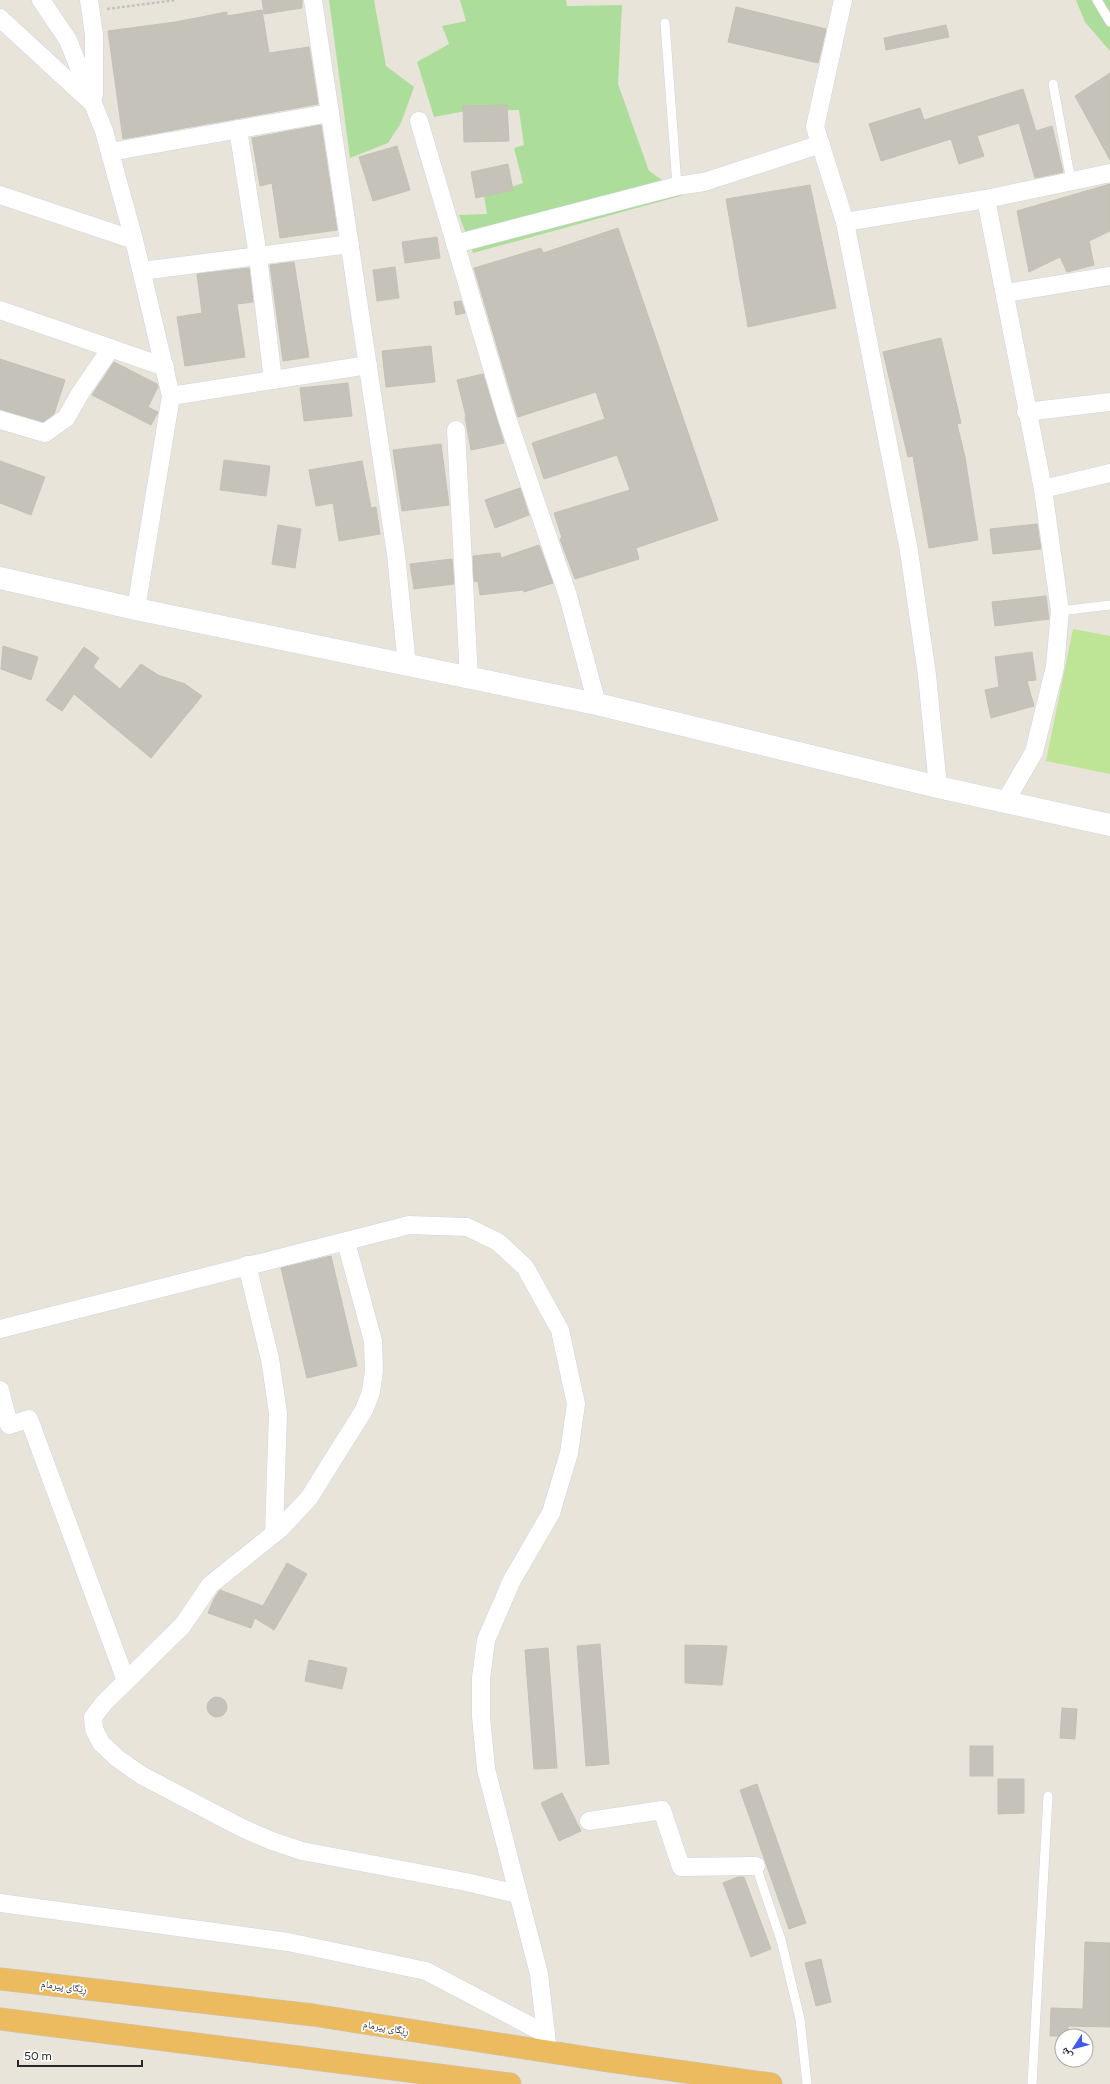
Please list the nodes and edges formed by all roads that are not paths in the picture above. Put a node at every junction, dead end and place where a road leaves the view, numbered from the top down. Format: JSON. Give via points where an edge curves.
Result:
{"nodes":[{"id":1,"x":41,"y":0,"type":"edge"},
{"id":2,"x":313,"y":0,"type":"edge"},
{"id":3,"x":843,"y":0,"type":"edge"},
{"id":4,"x":1097,"y":0,"type":"edge"},
{"id":5,"x":90,"y":6,"type":"edge"},
{"id":6,"x":0,"y":18,"type":"edge"},
{"id":7,"x":1110,"y":22,"type":"edge"},
{"id":8,"x":665,"y":23,"type":"dead end"},
{"id":9,"x":1053,"y":84,"type":"dead end"},
{"id":10,"x":94,"y":104,"type":"junction"},
{"id":11,"x":330,"y":113,"type":"junction"},
{"id":12,"x":419,"y":121,"type":"dead end"},
{"id":13,"x":238,"y":129,"type":"junction"},
{"id":14,"x":821,"y":144,"type":"junction"},
{"id":15,"x":110,"y":152,"type":"junction"},
{"id":16,"x":1110,"y":173,"type":"edge"},
{"id":17,"x":1071,"y":181,"type":"junction"},
{"id":18,"x":678,"y":186,"type":"junction"},
{"id":19,"x":0,"y":195,"type":"edge"},
{"id":20,"x":986,"y":199,"type":"junction"},
{"id":21,"x":844,"y":222,"type":"junction"},
{"id":22,"x":134,"y":240,"type":"junction"},
{"id":23,"x":350,"y":244,"type":"junction"},
{"id":24,"x":455,"y":244,"type":"junction"},
{"id":25,"x":258,"y":256,"type":"junction"},
{"id":26,"x":142,"y":271,"type":"junction"},
{"id":27,"x":1110,"y":276,"type":"edge"},
{"id":28,"x":1006,"y":293,"type":"junction"},
{"id":29,"x":0,"y":310,"type":"edge"},
{"id":30,"x":111,"y":348,"type":"junction"},
{"id":31,"x":368,"y":365,"type":"junction"},
{"id":32,"x":165,"y":367,"type":"junction"},
{"id":33,"x":273,"y":380,"type":"junction"},
{"id":34,"x":171,"y":396,"type":"junction"},
{"id":35,"x":1110,"y":402,"type":"edge"},
{"id":36,"x":1026,"y":412,"type":"junction"},
{"id":37,"x":0,"y":420,"type":"edge"},
{"id":38,"x":456,"y":430,"type":"dead end"},
{"id":39,"x":1110,"y":473,"type":"edge"},
{"id":40,"x":1042,"y":489,"type":"junction"},
{"id":41,"x":0,"y":578,"type":"edge"},
{"id":42,"x":1110,"y":605,"type":"edge"},
{"id":43,"x":136,"y":609,"type":"junction"},
{"id":44,"x":1060,"y":611,"type":"junction"},
{"id":45,"x":407,"y":666,"type":"junction"},
{"id":46,"x":469,"y":678,"type":"junction"},
{"id":47,"x":597,"y":704,"type":"junction"},
{"id":48,"x":938,"y":787,"type":"junction"},
{"id":49,"x":1005,"y":802,"type":"junction"},
{"id":50,"x":1110,"y":825,"type":"edge"},
{"id":51,"x":346,"y":1242,"type":"junction"},
{"id":52,"x":247,"y":1265,"type":"junction"},
{"id":53,"x":0,"y":1329,"type":"edge"},
{"id":54,"x":0,"y":1390,"type":"edge"},
{"id":55,"x":274,"y":1534,"type":"junction"},
{"id":56,"x":126,"y":1680,"type":"junction"},
{"id":57,"x":1048,"y":1796,"type":"dead end"},
{"id":58,"x":589,"y":1821,"type":"dead end"},
{"id":59,"x":756,"y":1866,"type":"joint"},
{"id":60,"x":518,"y":1894,"type":"junction"},
{"id":61,"x":0,"y":1903,"type":"edge"},
{"id":62,"x":0,"y":1979,"type":"edge"},
{"id":63,"x":0,"y":2019,"type":"edge"},
{"id":64,"x":547,"y":2043,"type":"junction"},
{"id":65,"x":510,"y":2084,"type":"edge"},
{"id":66,"x":771,"y":2084,"type":"edge"},
{"id":67,"x":807,"y":2084,"type":"edge"},
{"id":68,"x":1032,"y":2084,"type":"edge"}],
"edges":[{"from":1,"to":10,"type":"street","via":[[68,40]]},
{"from":2,"to":11,"type":"street"},
{"from":3,"to":14,"type":"street","via":[[818,108],[816,127]]},
{"from":4,"to":7,"type":"lane"},
{"from":5,"to":10,"type":"street","via":[[94,35]]},
{"from":6,"to":10,"type":"street"},
{"from":8,"to":18,"type":"lane"},
{"from":9,"to":17,"type":"lane"},
{"from":10,"to":15,"type":"street"},
{"from":11,"to":13,"type":"street"},
{"from":11,"to":23,"type":"street"},
{"from":12,"to":24,"type":"street"},
{"from":13,"to":15,"type":"street"},
{"from":13,"to":25,"type":"street"},
{"from":14,"to":18,"type":"street","via":[[704,182]]},
{"from":14,"to":21,"type":"street"},
{"from":15,"to":22,"type":"street"},
{"from":16,"to":17,"type":"street"},
{"from":17,"to":20,"type":"street"},
{"from":18,"to":24,"type":"street"},
{"from":19,"to":22,"type":"street"},
{"from":20,"to":21,"type":"street"},
{"from":20,"to":28,"type":"street"},
{"from":21,"to":48,"type":"street","via":[[909,551],[927,675]]},
{"from":22,"to":26,"type":"street"},
{"from":23,"to":25,"type":"street"},
{"from":23,"to":31,"type":"street"},
{"from":24,"to":47,"type":"street","via":[[506,415],[568,596]]},
{"from":25,"to":26,"type":"street"},
{"from":25,"to":33,"type":"street"},
{"from":26,"to":32,"type":"street"},
{"from":27,"to":28,"type":"street"},
{"from":28,"to":36,"type":"street"},
{"from":29,"to":30,"type":"street"},
{"from":30,"to":32,"type":"street"},
{"from":30,"to":37,"type":"street","via":[[66,418],[45,433]]},
{"from":31,"to":33,"type":"street"},
{"from":31,"to":45,"type":"street","via":[[396,554]]},
{"from":32,"to":34,"type":"street"},
{"from":33,"to":34,"type":"street"},
{"from":34,"to":43,"type":"street"},
{"from":35,"to":36,"type":"street"},
{"from":36,"to":40,"type":"street"},
{"from":38,"to":46,"type":"street"},
{"from":39,"to":40,"type":"street"},
{"from":40,"to":44,"type":"street"},
{"from":41,"to":43,"type":"street"},
{"from":42,"to":44,"type":"lane"},
{"from":43,"to":45,"type":"street"},
{"from":44,"to":49,"type":"street","via":[[1055,667],[1034,752]]},
{"from":45,"to":46,"type":"street"},
{"from":46,"to":47,"type":"street"},
{"from":47,"to":48,"type":"street"},
{"from":48,"to":49,"type":"street"},
{"from":49,"to":50,"type":"street"},
{"from":51,"to":52,"type":"street"},
{"from":51,"to":55,"type":"street","via":[[373,1341],[374,1371],[371,1392],[364,1410],[309,1498]]},
{"from":51,"to":60,"type":"street","via":[[409,1225],[467,1227],[498,1242],[525,1267],[560,1330],[576,1404],[569,1453],[551,1513],[512,1580],[486,1640],[481,1678],[481,1716],[486,1769]]},
{"from":52,"to":53,"type":"street"},
{"from":52,"to":55,"type":"street","via":[[270,1359],[278,1413]]},
{"from":54,"to":56,"type":"street","via":[[9,1425],[29,1419]]},
{"from":55,"to":56,"type":"street","via":[[210,1585],[183,1625]]},
{"from":56,"to":60,"type":"street","via":[[93,1718],[94,1729],[101,1743],[141,1775],[242,1828],[287,1846]]},
{"from":57,"to":68,"type":"lane"},
{"from":58,"to":59,"type":"street","via":[[662,1810],[681,1867]]},
{"from":59,"to":67,"type":"lane","via":[[781,1940],[800,2019]]},
{"from":60,"to":64,"type":"street","via":[[540,1974]]},
{"from":61,"to":64,"type":"street","via":[[288,1942],[426,1971]]},
{"from":62,"to":64,"type":"highway","name":"ڕێگای پیرمام"},
{"from":63,"to":65,"type":"highway"},
{"from":64,"to":66,"type":"highway","name":"ڕێگای پیرمام"}]}
